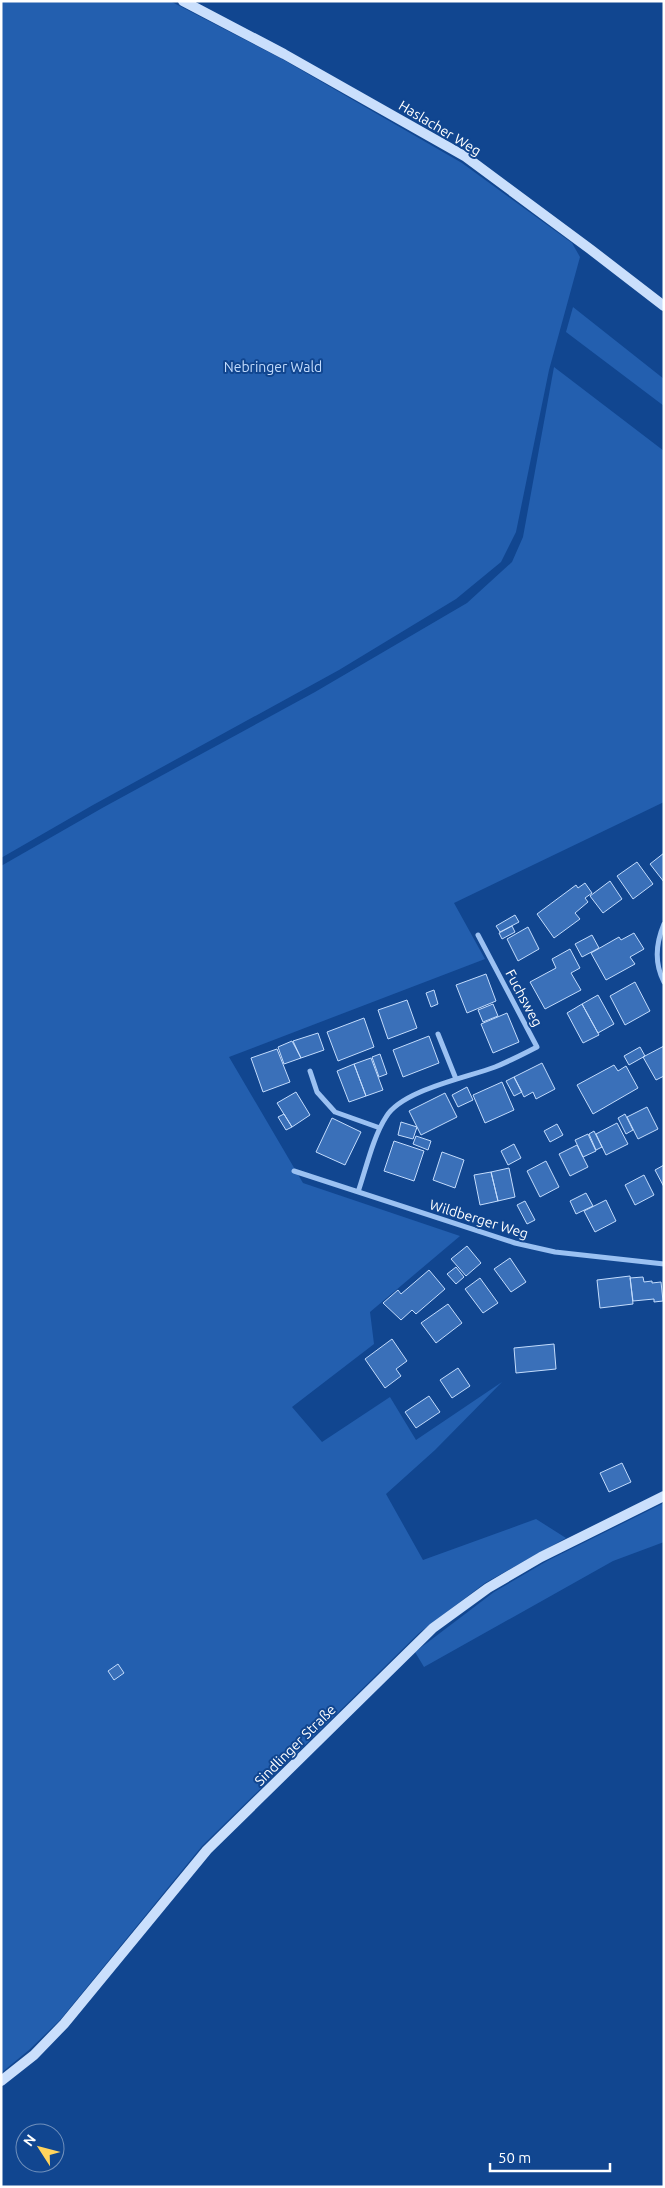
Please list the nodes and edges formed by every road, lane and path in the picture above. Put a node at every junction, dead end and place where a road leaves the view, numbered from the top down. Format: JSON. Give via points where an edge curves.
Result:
{"nodes":[{"id":1,"x":183,"y":1,"type":"edge"},
{"id":2,"x":664,"y":306,"type":"edge"},
{"id":3,"x":664,"y":924,"type":"edge"},
{"id":4,"x":478,"y":935,"type":"dead end"},
{"id":5,"x":664,"y":982,"type":"edge"},
{"id":6,"x":438,"y":1034,"type":"dead end"},
{"id":7,"x":310,"y":1071,"type":"dead end"},
{"id":8,"x":456,"y":1079,"type":"junction"},
{"id":9,"x":380,"y":1128,"type":"junction"},
{"id":10,"x":294,"y":1171,"type":"dead end"},
{"id":11,"x":358,"y":1192,"type":"junction"},
{"id":12,"x":664,"y":1264,"type":"edge"},
{"id":13,"x":664,"y":1496,"type":"edge"},
{"id":14,"x":1,"y":2081,"type":"edge"}],
"edges":[{"from":1,"to":2,"type":"street","name":"Haslacher Weg","via":[[466,157]]},
{"from":3,"to":5,"type":"street","via":[[656,959]]},
{"from":4,"to":8,"type":"street","name":"Fuchsweg","via":[[537,1047],[497,1066]]},
{"from":6,"to":8,"type":"street"},
{"from":7,"to":9,"type":"street","via":[[317,1092],[335,1112]]},
{"from":8,"to":9,"type":"street","name":"Fuchsweg","via":[[396,1105]]},
{"from":9,"to":11,"type":"street","name":"Fuchsweg"},
{"from":10,"to":11,"type":"street","name":"Wildberger Weg"},
{"from":11,"to":12,"type":"street","name":"Wildberger Weg","via":[[537,1248]]},
{"from":13,"to":14,"type":"street","name":"Sindlinger Straße","via":[[541,1557],[488,1588],[434,1628],[207,1850],[64,2024],[34,2055]]}]}
